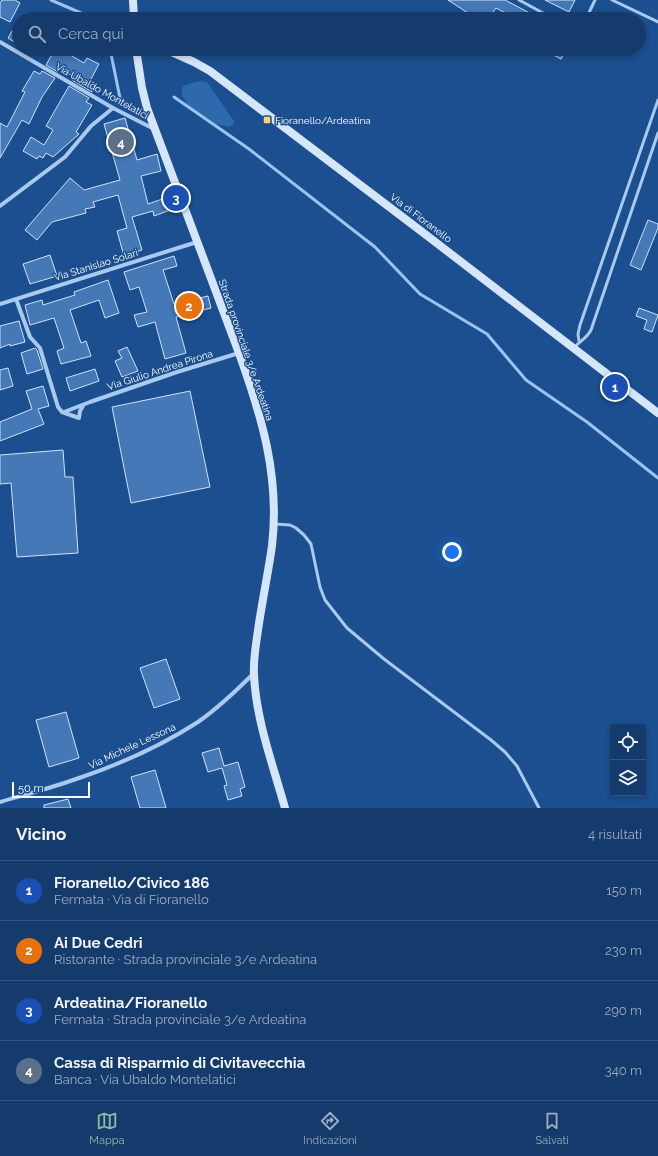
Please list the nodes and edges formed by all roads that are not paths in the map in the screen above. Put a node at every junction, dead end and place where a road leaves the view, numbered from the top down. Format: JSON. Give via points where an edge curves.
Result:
{"nodes":[{"id":1,"x":133,"y":0,"type":"edge"},
{"id":2,"x":519,"y":0,"type":"edge"},
{"id":3,"x":595,"y":0,"type":"edge"},
{"id":4,"x":612,"y":0,"type":"edge"},
{"id":5,"x":134,"y":12,"type":"edge"},
{"id":6,"x":541,"y":12,"type":"edge"},
{"id":7,"x":589,"y":12,"type":"edge"},
{"id":8,"x":637,"y":12,"type":"edge"},
{"id":9,"x":646,"y":16,"type":"edge"},
{"id":10,"x":658,"y":22,"type":"edge"},
{"id":11,"x":0,"y":42,"type":"edge"},
{"id":12,"x":12,"y":49,"type":"edge"},
{"id":13,"x":24,"y":56,"type":"edge"},
{"id":14,"x":137,"y":56,"type":"edge"},
{"id":15,"x":181,"y":56,"type":"edge"},
{"id":16,"x":658,"y":100,"type":"edge"},
{"id":17,"x":113,"y":108,"type":"junction"},
{"id":18,"x":155,"y":129,"type":"junction"},
{"id":19,"x":658,"y":133,"type":"edge"},
{"id":20,"x":0,"y":206,"type":"edge"},
{"id":21,"x":197,"y":242,"type":"junction"},
{"id":22,"x":16,"y":299,"type":"junction"},
{"id":23,"x":0,"y":304,"type":"edge"},
{"id":24,"x":579,"y":342,"type":"junction"},
{"id":25,"x":574,"y":349,"type":"junction"},
{"id":26,"x":239,"y":353,"type":"junction"},
{"id":27,"x":87,"y":403,"type":"junction"},
{"id":28,"x":64,"y":412,"type":"junction"},
{"id":29,"x":658,"y":413,"type":"edge"},
{"id":30,"x":273,"y":523,"type":"junction"},
{"id":31,"x":254,"y":674,"type":"junction"},
{"id":32,"x":0,"y":802,"type":"edge"},
{"id":33,"x":285,"y":808,"type":"edge"},
{"id":34,"x":539,"y":808,"type":"edge"}],
"edges":[{"from":1,"to":5,"type":"main road"},
{"from":2,"to":6,"type":"lane"},
{"from":3,"to":7,"type":"lane"},
{"from":4,"to":8,"type":"lane"},
{"from":9,"to":10,"type":"lane"},
{"from":11,"to":12,"type":"street","name":"Via Ubaldo Montelatici"},
{"from":13,"to":17,"type":"street","name":"Via Ubaldo Montelatici"},
{"from":14,"to":18,"type":"main road","name":"Strada provinciale 3/e Ardeatina","via":[[142,88]]},
{"from":15,"to":25,"type":"main road","name":"Via di Fioranello","via":[[210,71]]},
{"from":16,"to":24,"type":"lane","via":[[580,325]]},
{"from":17,"to":18,"type":"street","name":"Via Ubaldo Montelatici"},
{"from":17,"to":20,"type":"street","via":[[91,126],[65,157]]},
{"from":18,"to":21,"type":"main road","name":"Strada provinciale 3/e Ardeatina"},
{"from":19,"to":24,"type":"lane","via":[[591,330]]},
{"from":21,"to":22,"type":"street","name":"Via Stanislao Solari"},
{"from":21,"to":26,"type":"main road","name":"Strada provinciale 3/e Ardeatina"},
{"from":22,"to":23,"type":"street","name":"Via Stanislao Solari"},
{"from":22,"to":28,"type":"street","via":[[30,337],[40,348],[58,407]]},
{"from":24,"to":25,"type":"lane"},
{"from":25,"to":29,"type":"main road","name":"Via di Fioranello"},
{"from":26,"to":27,"type":"street","name":"Via Giulio Andrea Pirona"},
{"from":26,"to":30,"type":"main road","name":"Strada provinciale 3/e Ardeatina","via":[[268,449],[274,503]]},
{"from":27,"to":28,"type":"street","name":"Via Giulio Andrea Pirona"},
{"from":27,"to":28,"type":"street","via":[[80,411],[79,418]]},
{"from":30,"to":31,"type":"main road","name":"Strada provinciale 3/e Ardeatina","via":[[272,546],[256,641]]},
{"from":30,"to":34,"type":"lane","via":[[290,525],[304,535],[310,544],[325,600],[348,628],[384,659],[505,752],[517,766]]},
{"from":31,"to":32,"type":"street","name":"Via Michele Lessona","via":[[210,712],[160,743],[88,776]]},
{"from":31,"to":33,"type":"main road","name":"Strada provinciale 3/e Ardeatina","via":[[262,727]]}]}
